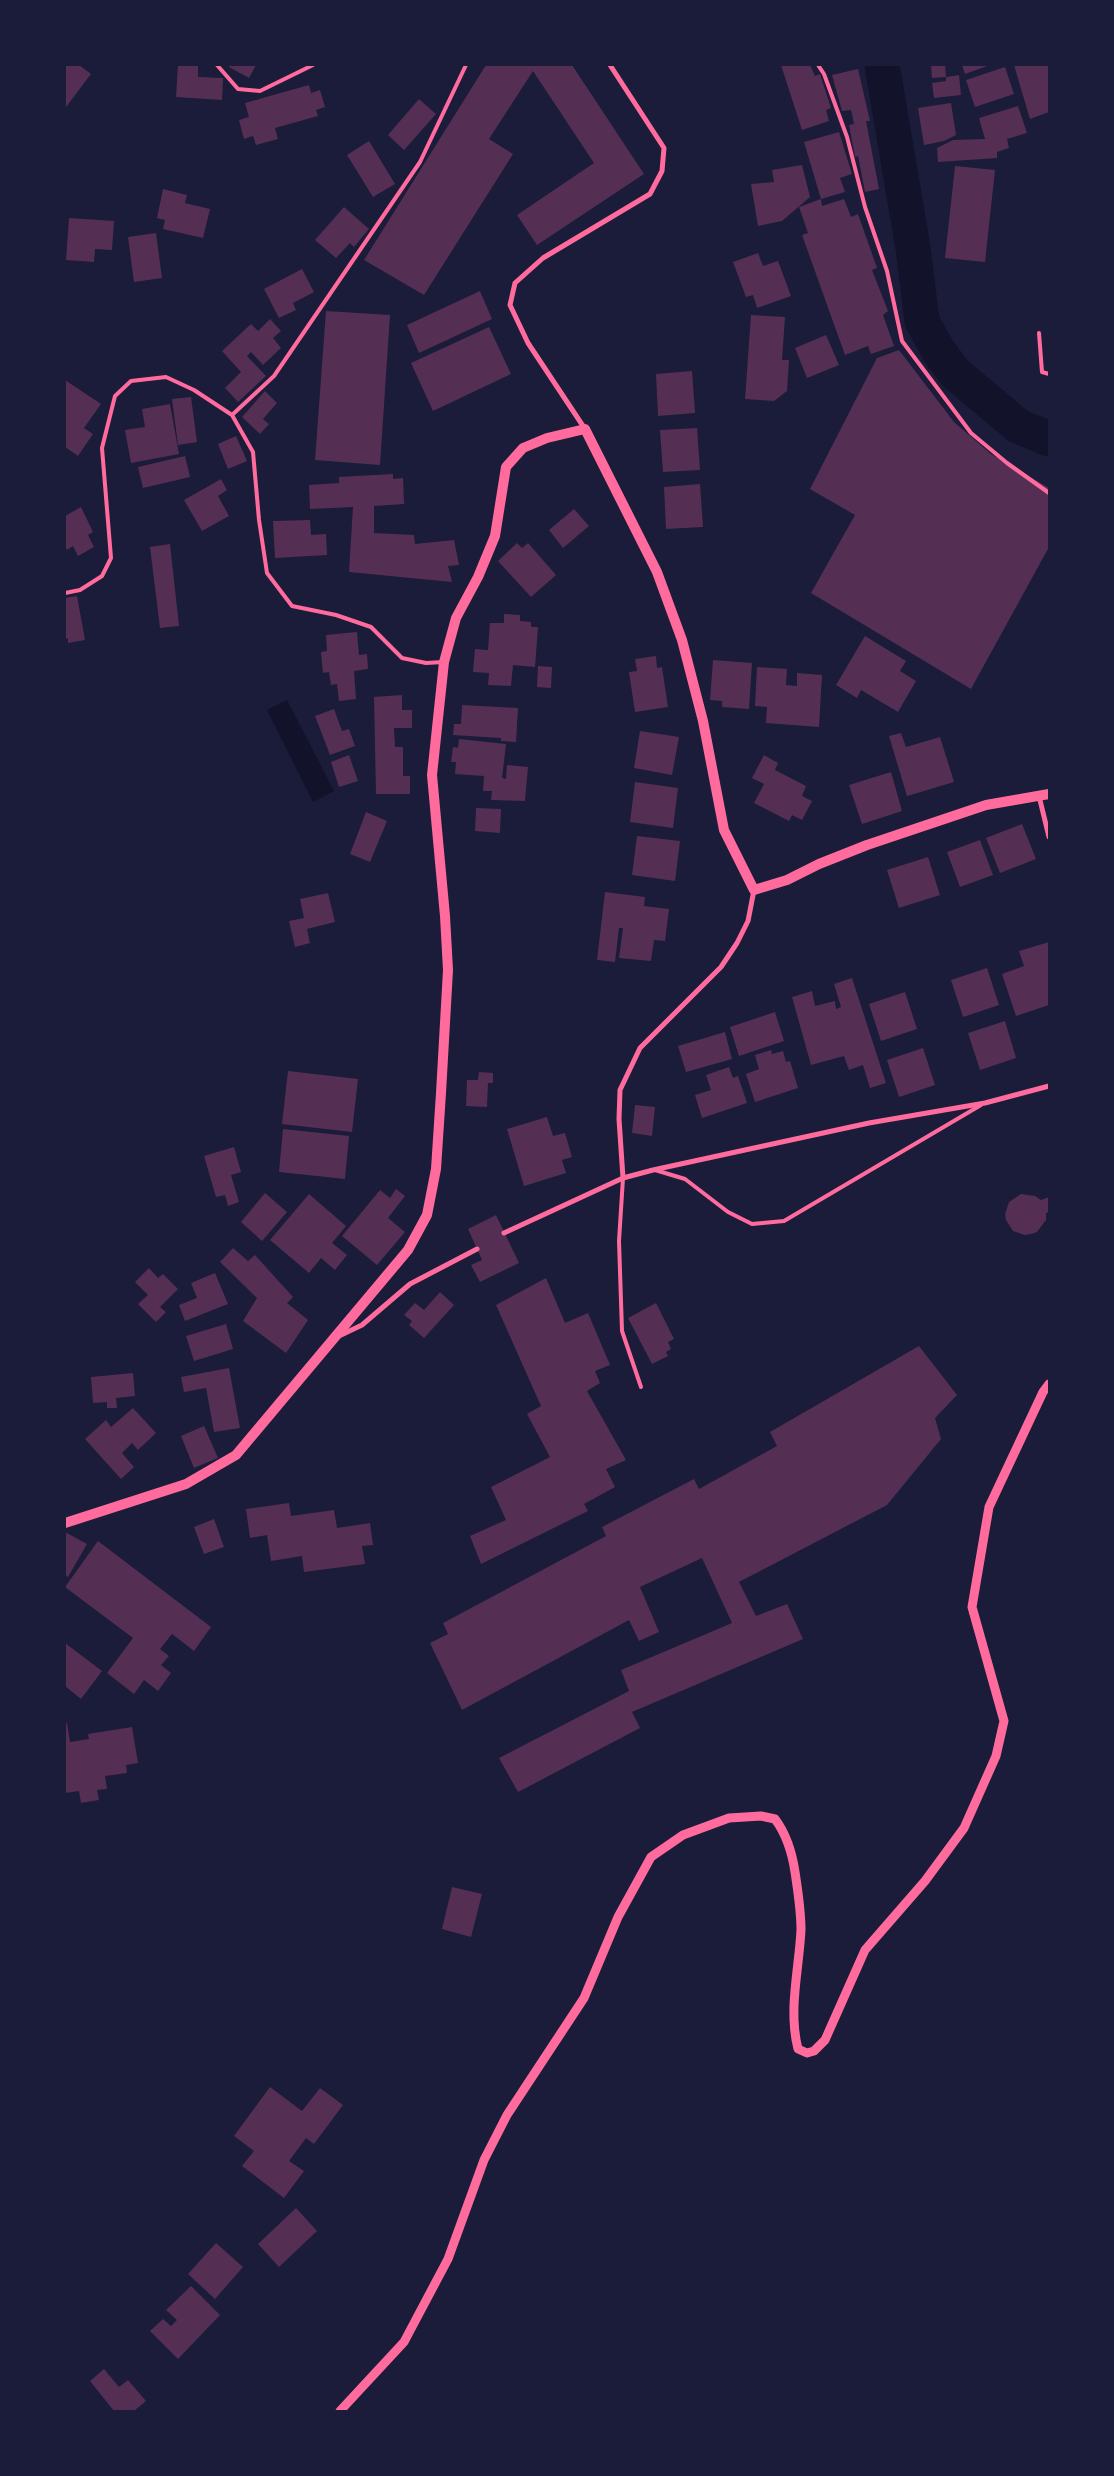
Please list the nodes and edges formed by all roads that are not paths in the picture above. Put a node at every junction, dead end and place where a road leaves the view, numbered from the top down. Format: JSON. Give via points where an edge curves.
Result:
{"nodes":[{"id":1,"x":217,"y":65,"type":"edge"},
{"id":2,"x":314,"y":65,"type":"edge"},
{"id":3,"x":466,"y":65,"type":"edge"},
{"id":4,"x":610,"y":65,"type":"edge"},
{"id":5,"x":818,"y":65,"type":"edge"},
{"id":6,"x":1039,"y":333,"type":"dead end"},
{"id":7,"x":1049,"y":374,"type":"edge"},
{"id":8,"x":232,"y":415,"type":"junction"},
{"id":9,"x":586,"y":429,"type":"junction"},
{"id":10,"x":1049,"y":492,"type":"edge"},
{"id":11,"x":65,"y":593,"type":"edge"},
{"id":12,"x":444,"y":662,"type":"junction"},
{"id":13,"x":1044,"y":795,"type":"edge"},
{"id":14,"x":1049,"y":837,"type":"edge"},
{"id":15,"x":754,"y":890,"type":"junction"},
{"id":16,"x":1049,"y":1086,"type":"edge"},
{"id":17,"x":985,"y":1103,"type":"junction"},
{"id":18,"x":653,"y":1170,"type":"junction"},
{"id":19,"x":623,"y":1178,"type":"junction"},
{"id":20,"x":504,"y":1233,"type":"dead end"},
{"id":21,"x":477,"y":1249,"type":"dead end"},
{"id":22,"x":331,"y":1340,"type":"junction"},
{"id":23,"x":1049,"y":1384,"type":"edge"},
{"id":24,"x":641,"y":1387,"type":"dead end"},
{"id":25,"x":65,"y":1523,"type":"edge"},
{"id":26,"x":340,"y":2411,"type":"edge"}],
"edges":[{"from":1,"to":2,"type":"lane","via":[[238,89],[260,92]]},
{"from":3,"to":8,"type":"lane","via":[[420,162],[274,376]]},
{"from":4,"to":9,"type":"street","via":[[664,148],[662,171],[650,194],[543,258],[515,283],[510,305],[528,343]]},
{"from":5,"to":10,"type":"lane","via":[[847,137],[865,207],[887,271],[902,341],[971,433]]},
{"from":6,"to":7,"type":"lane","via":[[1042,372]]},
{"from":8,"to":11,"type":"lane","via":[[194,390],[166,377],[131,380],[115,396],[102,448],[111,558],[102,576],[80,590]]},
{"from":8,"to":12,"type":"lane","via":[[253,452],[267,573],[292,606],[336,615],[371,627],[402,658],[426,664]]},
{"from":9,"to":12,"type":"main road","via":[[523,448],[506,467],[495,536],[456,618]]},
{"from":9,"to":15,"type":"main road","via":[[657,572],[682,640],[703,721],[724,830]]},
{"from":12,"to":22,"type":"main road","via":[[432,775],[448,970],[436,1169],[427,1214],[408,1250]]},
{"from":13,"to":14,"type":"street"},
{"from":13,"to":15,"type":"main road","via":[[986,805]]},
{"from":15,"to":19,"type":"street","via":[[748,921],[721,967],[640,1048],[620,1090]]},
{"from":16,"to":17,"type":"street"},
{"from":17,"to":18,"type":"street","via":[[869,1123]]},
{"from":17,"to":18,"type":"lane","via":[[784,1221],[752,1224],[728,1212],[685,1180]]},
{"from":18,"to":19,"type":"street"},
{"from":19,"to":20,"type":"street"},
{"from":19,"to":24,"type":"lane","via":[[619,1240],[622,1331]]},
{"from":21,"to":22,"type":"street","via":[[410,1284],[362,1325]]},
{"from":22,"to":25,"type":"main road","via":[[236,1455],[186,1484]]},
{"from":23,"to":26,"type":"street","via":[[989,1507],[972,1606],[1004,1721],[996,1756],[964,1828],[925,1881],[865,1950],[825,2040],[807,2053],[798,2049],[794,2034],[800,1902],[786,1833],[775,1819],[761,1816],[729,1818],[683,1835],[651,1857],[618,1917],[584,1998],[507,2116],[484,2160],[448,2259],[404,2342]]}]}
